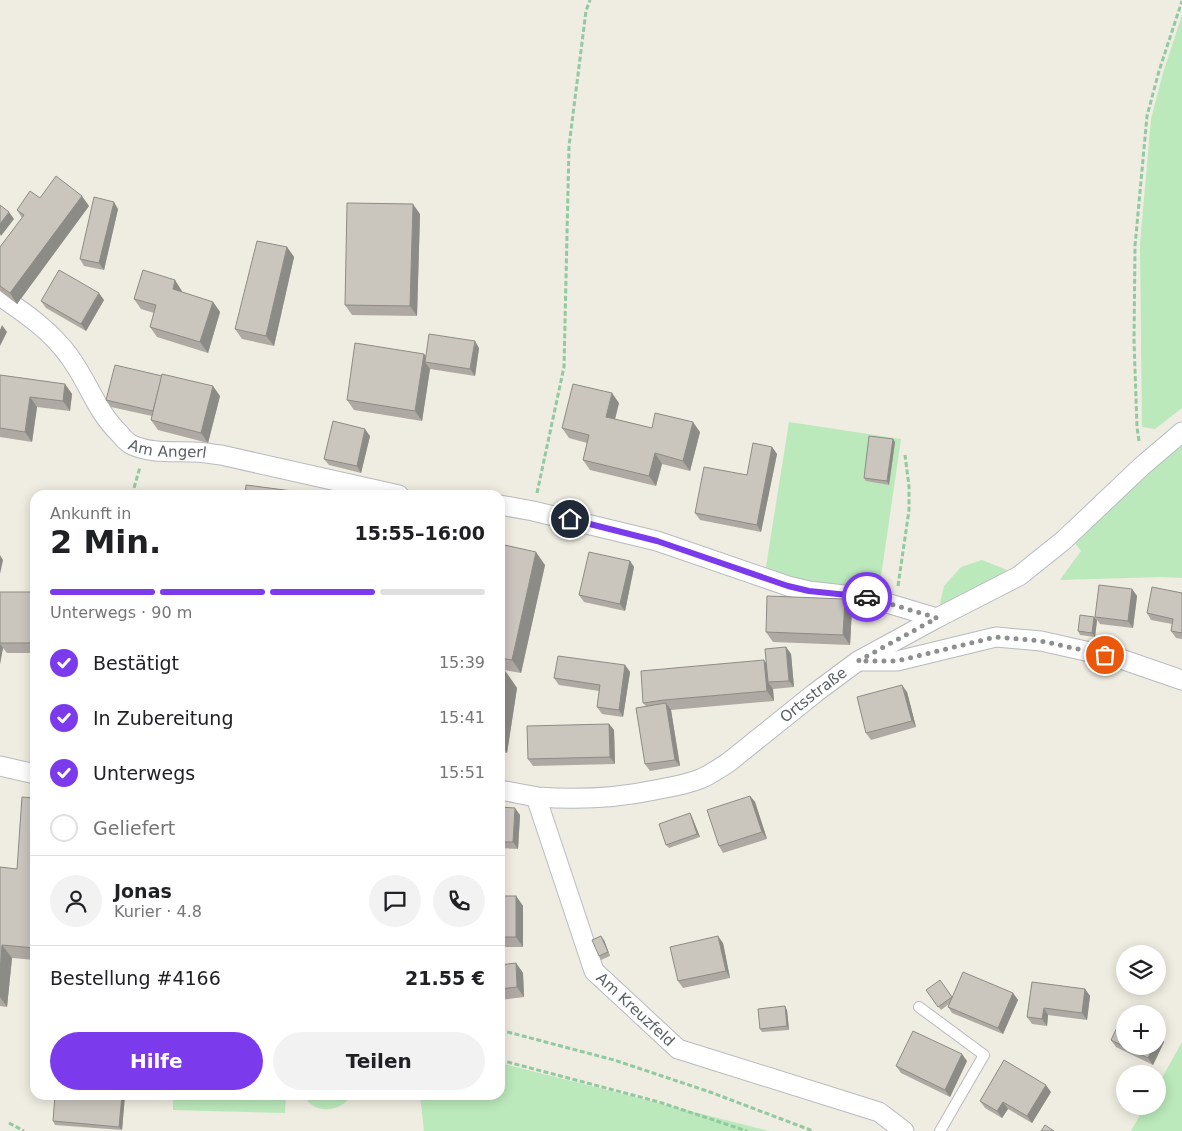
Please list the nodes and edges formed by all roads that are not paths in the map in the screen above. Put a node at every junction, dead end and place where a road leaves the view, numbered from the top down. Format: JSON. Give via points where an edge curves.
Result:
{"nodes":[{"id":1,"x":0,"y":296,"type":"edge"},
{"id":2,"x":1182,"y":432,"type":"edge"},
{"id":3,"x":377,"y":490,"type":"edge"},
{"id":4,"x":505,"y":506,"type":"edge"},
{"id":5,"x":937,"y":618,"type":"junction"},
{"id":6,"x":858,"y":661,"type":"junction"},
{"id":7,"x":1182,"y":680,"type":"edge"},
{"id":8,"x":0,"y":766,"type":"edge"},
{"id":9,"x":30,"y":773,"type":"edge"},
{"id":10,"x":505,"y":791,"type":"edge"},
{"id":11,"x":536,"y":796,"type":"junction"},
{"id":12,"x":919,"y":1007,"type":"dead end"},
{"id":13,"x":904,"y":1131,"type":"edge"},
{"id":14,"x":940,"y":1131,"type":"edge"}],
"edges":[{"from":1,"to":3,"type":"street","name":"Am Angerl","via":[[50,335],[69,356],[113,428],[129,443],[146,450],[221,455]]},
{"from":2,"to":5,"type":"street","name":"Ortsstraße","via":[[1064,540],[1019,576]]},
{"from":4,"to":5,"type":"street","via":[[657,541],[788,586],[870,598]]},
{"from":5,"to":6,"type":"street","name":"Ortsstraße"},
{"from":6,"to":7,"type":"street","via":[[897,661],[996,637],[1041,641],[1121,659]]},
{"from":6,"to":11,"type":"street","name":"Ortsstraße","via":[[729,762],[701,779],[679,786],[610,797]]},
{"from":8,"to":9,"type":"street"},
{"from":10,"to":11,"type":"street","name":"Ortsstraße"},
{"from":11,"to":13,"type":"street","name":"Am Kreuzfeld","via":[[594,971],[678,1049],[879,1112]]},
{"from":12,"to":14,"type":"lane","via":[[984,1055]]}]}
